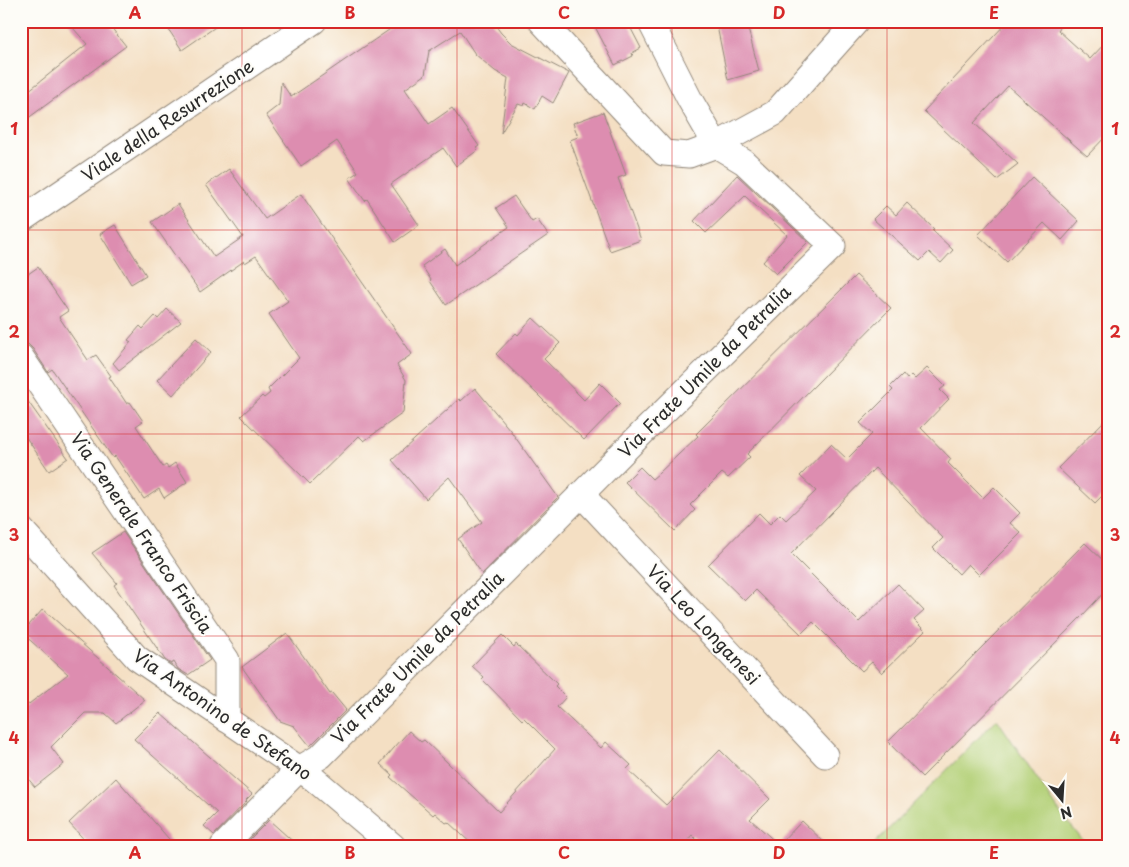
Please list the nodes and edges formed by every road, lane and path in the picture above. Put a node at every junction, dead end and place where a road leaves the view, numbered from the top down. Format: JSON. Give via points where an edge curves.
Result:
{"nodes":[{"id":1,"x":314,"y":21,"type":"edge"},
{"id":2,"x":541,"y":21,"type":"edge"},
{"id":3,"x":650,"y":21,"type":"edge"},
{"id":4,"x":857,"y":21,"type":"edge"},
{"id":5,"x":716,"y":145,"type":"junction"},
{"id":6,"x":21,"y":220,"type":"edge"},
{"id":7,"x":21,"y":358,"type":"edge"},
{"id":8,"x":581,"y":494,"type":"junction"},
{"id":9,"x":21,"y":529,"type":"edge"},
{"id":10,"x":227,"y":720,"type":"junction"},
{"id":11,"x":825,"y":755,"type":"dead end"},
{"id":12,"x":299,"y":769,"type":"junction"},
{"id":13,"x":223,"y":846,"type":"edge"},
{"id":14,"x":393,"y":846,"type":"edge"}],
"edges":[{"from":1,"to":6,"type":"street","name":"Viale della Resurrezione"},
{"from":2,"to":5,"type":"street","via":[[664,153],[689,156]]},
{"from":3,"to":5,"type":"street"},
{"from":4,"to":5,"type":"street","via":[[775,112]]},
{"from":5,"to":8,"type":"street","name":"Via Frate Umile da Petralia","via":[[744,162],[833,246]]},
{"from":7,"to":10,"type":"street","name":"Via Generale Franco Friscia","via":[[226,660]]},
{"from":8,"to":11,"type":"street","name":"Via Leo Longanesi"},
{"from":8,"to":12,"type":"street","name":"Via Frate Umile da Petralia","via":[[321,756]]},
{"from":9,"to":10,"type":"street","name":"Via Antonino de Stefano","via":[[137,658]]},
{"from":10,"to":12,"type":"street","name":"Via Antonino de Stefano"},
{"from":12,"to":13,"type":"street","name":"Via Frate Umile da Petralia"},
{"from":12,"to":14,"type":"street","name":"Via Antonino de Stefano"}]}
